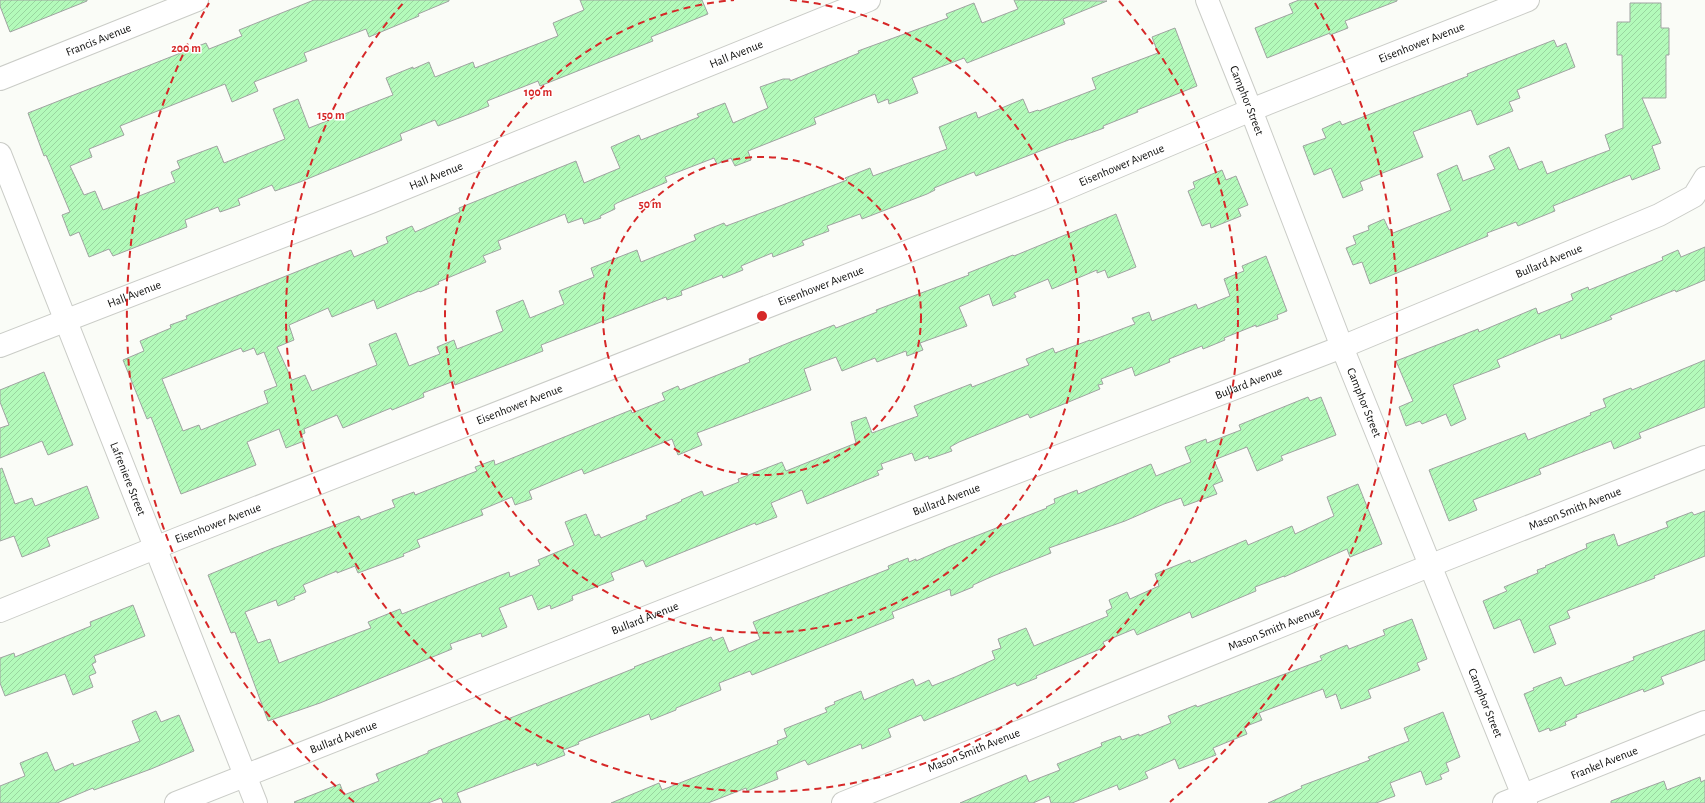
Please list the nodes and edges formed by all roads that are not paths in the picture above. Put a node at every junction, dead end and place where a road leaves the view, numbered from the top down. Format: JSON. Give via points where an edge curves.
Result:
{"nodes":[{"id":1,"x":197,"y":0,"type":"edge"},
{"id":2,"x":869,"y":0,"type":"edge"},
{"id":3,"x":1207,"y":0,"type":"edge"},
{"id":4,"x":1528,"y":0,"type":"edge"},
{"id":5,"x":0,"y":79,"type":"edge"},
{"id":6,"x":1251,"y":110,"type":"junction"},
{"id":7,"x":0,"y":154,"type":"edge"},
{"id":8,"x":1705,"y":178,"type":"edge"},
{"id":9,"x":66,"y":319,"type":"junction"},
{"id":10,"x":0,"y":346,"type":"edge"},
{"id":11,"x":1342,"y":347,"type":"junction"},
{"id":12,"x":1705,"y":456,"type":"edge"},
{"id":13,"x":156,"y":547,"type":"junction"},
{"id":14,"x":1429,"y":566,"type":"junction"},
{"id":15,"x":0,"y":611,"type":"edge"},
{"id":16,"x":1705,"y":722,"type":"edge"},
{"id":17,"x":245,"y":775,"type":"junction"},
{"id":18,"x":1517,"y":800,"type":"edge"},
{"id":19,"x":176,"y":803,"type":"edge"},
{"id":20,"x":256,"y":803,"type":"edge"},
{"id":21,"x":843,"y":803,"type":"edge"}],
"edges":[{"from":1,"to":5,"type":"street","name":"Francis Avenue"},
{"from":2,"to":9,"type":"street","name":"Hall Avenue","via":[[371,202]]},
{"from":3,"to":6,"type":"street","name":"Camphor Street"},
{"from":4,"to":6,"type":"street","name":"Eisenhower Avenue"},
{"from":6,"to":11,"type":"street","name":"Camphor Street"},
{"from":6,"to":13,"type":"street","name":"Eisenhower Avenue","via":[[1041,200]]},
{"from":7,"to":9,"type":"street","name":"Lafreniere Street"},
{"from":8,"to":11,"type":"street","name":"Bullard Avenue","via":[[1694,196],[1659,215]]},
{"from":9,"to":10,"type":"street","name":"Hall Avenue"},
{"from":9,"to":13,"type":"street","name":"Lafreniere Street"},
{"from":11,"to":14,"type":"street","name":"Camphor Street"},
{"from":11,"to":17,"type":"street","name":"Bullard Avenue","via":[[903,516]]},
{"from":12,"to":14,"type":"street","name":"Mason Smith Avenue"},
{"from":13,"to":15,"type":"street","name":"Eisenhower Avenue"},
{"from":13,"to":17,"type":"street","name":"Lafreniere Street"},
{"from":14,"to":18,"type":"street","name":"Camphor Street"},
{"from":14,"to":21,"type":"street","name":"Mason Smith Avenue"},
{"from":16,"to":18,"type":"street","name":"Frankel Avenue"},
{"from":17,"to":19,"type":"street","name":"Bullard Avenue"},
{"from":17,"to":20,"type":"street","name":"Lafreniere Street"}]}
